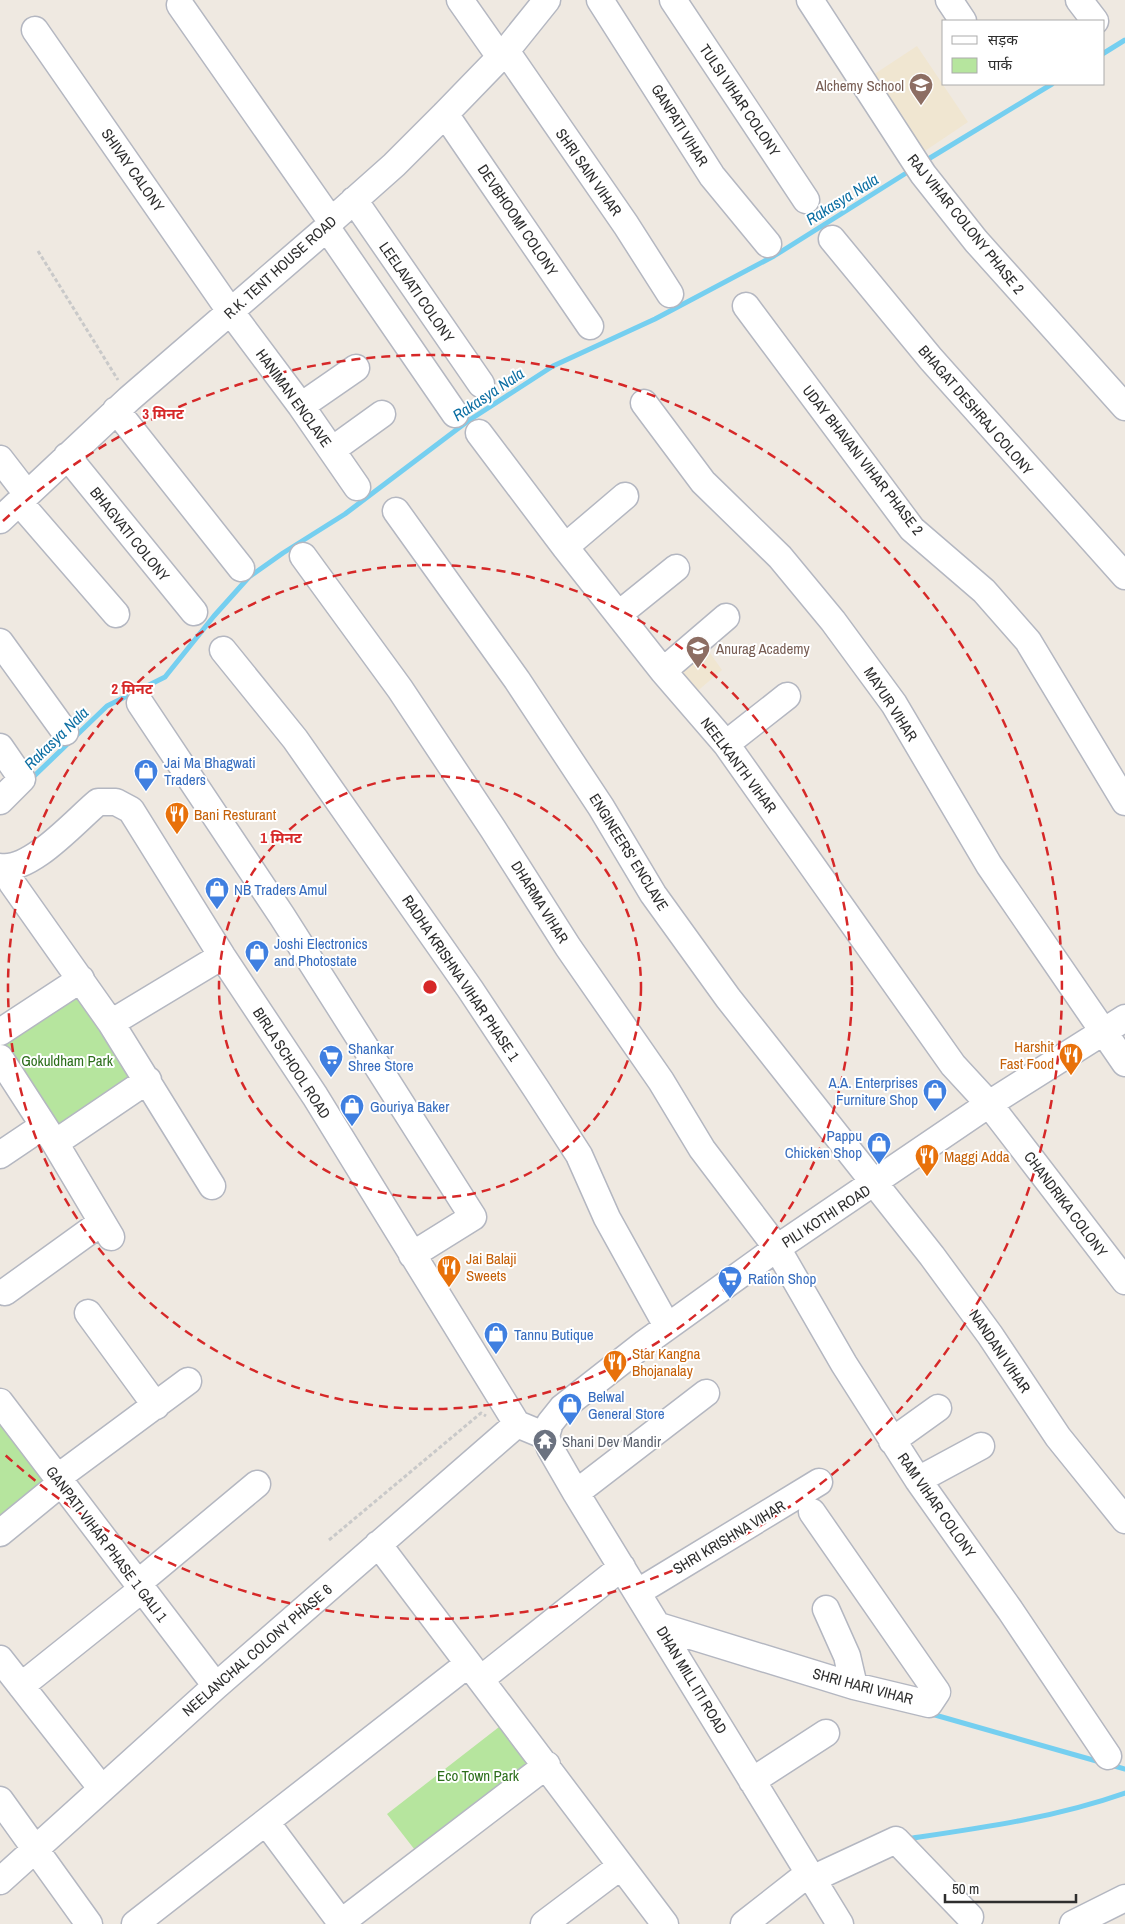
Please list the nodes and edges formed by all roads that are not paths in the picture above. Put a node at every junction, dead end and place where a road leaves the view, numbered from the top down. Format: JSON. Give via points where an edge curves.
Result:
{"nodes":[{"id":1,"x":460,"y":0,"type":"edge"},
{"id":2,"x":547,"y":0,"type":"edge"},
{"id":3,"x":600,"y":0,"type":"edge"},
{"id":4,"x":673,"y":0,"type":"edge"},
{"id":5,"x":810,"y":0,"type":"edge"},
{"id":6,"x":949,"y":0,"type":"edge"},
{"id":7,"x":1079,"y":0,"type":"edge"},
{"id":8,"x":180,"y":5,"type":"dead end"},
{"id":9,"x":962,"y":20,"type":"edge"},
{"id":10,"x":1095,"y":20,"type":"edge"},
{"id":11,"x":35,"y":30,"type":"dead end"},
{"id":12,"x":503,"y":54,"type":"junction"},
{"id":13,"x":446,"y":114,"type":"junction"},
{"id":14,"x":354,"y":200,"type":"junction"},
{"id":15,"x":806,"y":200,"type":"dead end"},
{"id":16,"x":329,"y":224,"type":"junction"},
{"id":17,"x":832,"y":239,"type":"dead end"},
{"id":18,"x":768,"y":244,"type":"dead end"},
{"id":19,"x":670,"y":294,"type":"dead end"},
{"id":20,"x":746,"y":306,"type":"dead end"},
{"id":21,"x":230,"y":311,"type":"junction"},
{"id":22,"x":590,"y":326,"type":"dead end"},
{"id":23,"x":356,"y":368,"type":"dead end"},
{"id":24,"x":481,"y":384,"type":"dead end"},
{"id":25,"x":644,"y":403,"type":"dead end"},
{"id":26,"x":123,"y":404,"type":"junction"},
{"id":27,"x":301,"y":406,"type":"junction"},
{"id":28,"x":1125,"y":407,"type":"edge"},
{"id":29,"x":382,"y":414,"type":"dead end"},
{"id":30,"x":455,"y":414,"type":"dead end"},
{"id":31,"x":479,"y":433,"type":"dead end"},
{"id":32,"x":332,"y":450,"type":"junction"},
{"id":33,"x":66,"y":456,"type":"junction"},
{"id":34,"x":0,"y":459,"type":"edge"},
{"id":35,"x":356,"y":487,"type":"dead end"},
{"id":36,"x":625,"y":496,"type":"dead end"},
{"id":37,"x":23,"y":498,"type":"junction"},
{"id":38,"x":396,"y":511,"type":"dead end"},
{"id":39,"x":0,"y":520,"type":"edge"},
{"id":40,"x":565,"y":548,"type":"junction"},
{"id":41,"x":303,"y":556,"type":"dead end"},
{"id":42,"x":241,"y":568,"type":"dead end"},
{"id":43,"x":676,"y":568,"type":"dead end"},
{"id":44,"x":1125,"y":576,"type":"edge"},
{"id":45,"x":194,"y":612,"type":"dead end"},
{"id":46,"x":116,"y":614,"type":"dead end"},
{"id":47,"x":619,"y":614,"type":"junction"},
{"id":48,"x":726,"y":617,"type":"dead end"},
{"id":49,"x":0,"y":642,"type":"edge"},
{"id":50,"x":223,"y":650,"type":"dead end"},
{"id":51,"x":663,"y":671,"type":"junction"},
{"id":52,"x":787,"y":696,"type":"dead end"},
{"id":53,"x":140,"y":703,"type":"dead end"},
{"id":54,"x":65,"y":732,"type":"dead end"},
{"id":55,"x":726,"y":744,"type":"junction"},
{"id":56,"x":0,"y":747,"type":"edge"},
{"id":57,"x":0,"y":801,"type":"edge"},
{"id":58,"x":1125,"y":802,"type":"edge"},
{"id":59,"x":6,"y":875,"type":"edge"},
{"id":60,"x":222,"y":956,"type":"junction"},
{"id":61,"x":81,"y":979,"type":"junction"},
{"id":62,"x":112,"y":1023,"type":"junction"},
{"id":63,"x":1114,"y":1025,"type":"edge"},
{"id":64,"x":0,"y":1032,"type":"edge"},
{"id":65,"x":0,"y":1058,"type":"edge"},
{"id":66,"x":1125,"y":1063,"type":"edge"},
{"id":67,"x":148,"y":1080,"type":"junction"},
{"id":68,"x":990,"y":1104,"type":"junction"},
{"id":69,"x":49,"y":1134,"type":"junction"},
{"id":70,"x":0,"y":1155,"type":"edge"},
{"id":71,"x":875,"y":1183,"type":"junction"},
{"id":72,"x":212,"y":1186,"type":"dead end"},
{"id":73,"x":777,"y":1248,"type":"junction"},
{"id":74,"x":412,"y":1255,"type":"junction"},
{"id":75,"x":1125,"y":1281,"type":"edge"},
{"id":76,"x":5,"y":1292,"type":"dead end"},
{"id":77,"x":88,"y":1313,"type":"dead end"},
{"id":78,"x":668,"y":1326,"type":"junction"},
{"id":79,"x":188,"y":1381,"type":"dead end"},
{"id":80,"x":706,"y":1393,"type":"dead end"},
{"id":81,"x":0,"y":1402,"type":"edge"},
{"id":82,"x":156,"y":1406,"type":"junction"},
{"id":83,"x":938,"y":1408,"type":"dead end"},
{"id":84,"x":514,"y":1426,"type":"junction"},
{"id":85,"x":546,"y":1436,"type":"junction"},
{"id":86,"x":892,"y":1441,"type":"junction"},
{"id":87,"x":981,"y":1446,"type":"dead end"},
{"id":88,"x":918,"y":1480,"type":"junction"},
{"id":89,"x":59,"y":1481,"type":"junction"},
{"id":90,"x":819,"y":1482,"type":"dead end"},
{"id":91,"x":258,"y":1484,"type":"dead end"},
{"id":92,"x":576,"y":1493,"type":"junction"},
{"id":93,"x":812,"y":1512,"type":"dead end"},
{"id":94,"x":1125,"y":1520,"type":"edge"},
{"id":95,"x":0,"y":1533,"type":"edge"},
{"id":96,"x":378,"y":1544,"type":"junction"},
{"id":97,"x":622,"y":1567,"type":"junction"},
{"id":98,"x":139,"y":1587,"type":"junction"},
{"id":99,"x":638,"y":1592,"type":"junction"},
{"id":100,"x":826,"y":1609,"type":"dead end"},
{"id":101,"x":659,"y":1626,"type":"junction"},
{"id":102,"x":0,"y":1659,"type":"edge"},
{"id":103,"x":474,"y":1671,"type":"junction"},
{"id":104,"x":21,"y":1686,"type":"junction"},
{"id":105,"x":216,"y":1686,"type":"junction"},
{"id":106,"x":854,"y":1686,"type":"junction"},
{"id":107,"x":826,"y":1732,"type":"dead end"},
{"id":108,"x":1108,"y":1756,"type":"dead end"},
{"id":109,"x":547,"y":1765,"type":"junction"},
{"id":110,"x":752,"y":1781,"type":"junction"},
{"id":111,"x":102,"y":1789,"type":"junction"},
{"id":112,"x":0,"y":1800,"type":"edge"},
{"id":113,"x":266,"y":1822,"type":"junction"},
{"id":114,"x":35,"y":1850,"type":"junction"},
{"id":115,"x":621,"y":1866,"type":"junction"},
{"id":116,"x":810,"y":1876,"type":"junction"},
{"id":117,"x":0,"y":1881,"type":"edge"},
{"id":118,"x":1125,"y":1898,"type":"edge"},
{"id":119,"x":970,"y":1917,"type":"dead end"},
{"id":120,"x":90,"y":1924,"type":"edge"},
{"id":121,"x":135,"y":1924,"type":"edge"},
{"id":122,"x":340,"y":1924,"type":"edge"},
{"id":123,"x":544,"y":1924,"type":"edge"},
{"id":124,"x":665,"y":1924,"type":"edge"},
{"id":125,"x":744,"y":1924,"type":"edge"},
{"id":126,"x":840,"y":1924,"type":"edge"},
{"id":127,"x":1073,"y":1924,"type":"edge"}],
"edges":[{"from":1,"to":12,"type":"street","name":"SHRI SAIN VIHAR"},
{"from":2,"to":12,"type":"street","name":"R.K. TENT HOUSE ROAD"},
{"from":3,"to":18,"type":"street","name":"GANPATI VIHAR","via":[[712,176]]},
{"from":4,"to":15,"type":"street","name":"TULSI VIHAR COLONY"},
{"from":5,"to":28,"type":"street","name":"RAJ VIHAR COLONY PHASE 2","via":[[917,166],[976,241]]},
{"from":6,"to":9,"type":"street"},
{"from":7,"to":10,"type":"street"},
{"from":8,"to":16,"type":"street"},
{"from":11,"to":21,"type":"street","name":"SHIVAY CALONY"},
{"from":12,"to":13,"type":"street","name":"R.K. TENT HOUSE ROAD"},
{"from":12,"to":19,"type":"street","name":"SHRI SAIN VIHAR","via":[[626,225]]},
{"from":13,"to":14,"type":"street","name":"R.K. TENT HOUSE ROAD"},
{"from":13,"to":22,"type":"street","name":"DEVBHOOMI COLONY"},
{"from":14,"to":16,"type":"street","name":"R.K. TENT HOUSE ROAD"},
{"from":14,"to":24,"type":"street","name":"LEELAVATI COLONY"},
{"from":16,"to":21,"type":"street","name":"R.K. TENT HOUSE ROAD"},
{"from":16,"to":30,"type":"street"},
{"from":17,"to":44,"type":"street","name":"BHAGAT DESHRAJ COLONY","via":[[931,359]]},
{"from":20,"to":58,"type":"street","name":"UDAY BHAVANI VIHAR PHASE 2","via":[[912,529],[984,591],[1028,641]]},
{"from":21,"to":26,"type":"street","name":"R.K. TENT HOUSE ROAD"},
{"from":21,"to":27,"type":"street","name":"HANIMAN ENCLAVE"},
{"from":23,"to":27,"type":"street"},
{"from":25,"to":63,"type":"street","name":"MAYUR VIHAR","via":[[704,482],[780,557],[833,621],[894,704],[988,865]]},
{"from":26,"to":33,"type":"street","name":"R.K. TENT HOUSE ROAD"},
{"from":26,"to":42,"type":"street"},
{"from":27,"to":32,"type":"street","name":"HANIMAN ENCLAVE"},
{"from":29,"to":32,"type":"street"},
{"from":31,"to":40,"type":"street","name":"NEELKANTH VIHAR"},
{"from":32,"to":35,"type":"street","name":"HANIMAN ENCLAVE"},
{"from":33,"to":37,"type":"street","name":"R.K. TENT HOUSE ROAD"},
{"from":33,"to":45,"type":"street","name":"BHAGVATI COLONY"},
{"from":34,"to":37,"type":"street"},
{"from":36,"to":40,"type":"street"},
{"from":37,"to":39,"type":"street","name":"R.K. TENT HOUSE ROAD"},
{"from":37,"to":46,"type":"street"},
{"from":38,"to":71,"type":"street","name":"ENGINEERS' ENCLAVE","via":[[518,680],[653,894],[728,998]]},
{"from":40,"to":47,"type":"street","name":"NEELKANTH VIHAR"},
{"from":41,"to":73,"type":"street","name":"DHARMA VIHAR","via":[[400,689],[568,947],[661,1081],[702,1149]]},
{"from":43,"to":47,"type":"street"},
{"from":47,"to":51,"type":"street","name":"NEELKANTH VIHAR"},
{"from":48,"to":51,"type":"street"},
{"from":49,"to":54,"type":"street"},
{"from":50,"to":78,"type":"street","name":"RADHA KRISHNA VIHAR PHASE 1","via":[[295,739],[537,1090],[579,1155],[607,1218]]},
{"from":51,"to":55,"type":"street","name":"NEELKANTH VIHAR"},
{"from":52,"to":55,"type":"street"},
{"from":53,"to":74,"type":"street","via":[[287,925],[473,1217]]},
{"from":55,"to":68,"type":"street","name":"NEELKANTH VIHAR","via":[[953,1065]]},
{"from":56,"to":57,"type":"street","via":[[22,779]]},
{"from":59,"to":60,"type":"street","name":"BIRLA SCHOOL ROAD","via":[[10,869],[31,860],[98,802],[116,802],[131,810]]},
{"from":59,"to":61,"type":"street"},
{"from":60,"to":62,"type":"street"},
{"from":60,"to":74,"type":"street","name":"BIRLA SCHOOL ROAD","via":[[315,1096]]},
{"from":61,"to":62,"type":"street"},
{"from":61,"to":64,"type":"street"},
{"from":62,"to":67,"type":"street"},
{"from":63,"to":66,"type":"street","name":"MAYUR VIHAR"},
{"from":63,"to":68,"type":"street","name":"PILI KOTHI ROAD"},
{"from":65,"to":69,"type":"street"},
{"from":67,"to":69,"type":"street"},
{"from":67,"to":72,"type":"street"},
{"from":68,"to":71,"type":"street","name":"PILI KOTHI ROAD"},
{"from":68,"to":75,"type":"street","name":"CHANDRIKA COLONY"},
{"from":69,"to":70,"type":"street"},
{"from":69,"to":76,"type":"street","via":[[107,1229]]},
{"from":71,"to":73,"type":"street","name":"PILI KOTHI ROAD"},
{"from":71,"to":94,"type":"street","name":"NANDANI VIHAR","via":[[955,1287],[1058,1437]]},
{"from":73,"to":78,"type":"street","name":"PILI KOTHI ROAD"},
{"from":73,"to":86,"type":"street","name":"RAM VIHAR COLONY"},
{"from":74,"to":84,"type":"street","name":"BIRLA SCHOOL ROAD"},
{"from":77,"to":82,"type":"street"},
{"from":78,"to":85,"type":"street","name":"PILI KOTHI ROAD","via":[[562,1408],[550,1423]]},
{"from":79,"to":82,"type":"street"},
{"from":80,"to":92,"type":"street"},
{"from":81,"to":89,"type":"street","name":"GANPATI VIHAR PHASE 1 GALI 1"},
{"from":82,"to":89,"type":"street"},
{"from":83,"to":86,"type":"street"},
{"from":84,"to":85,"type":"street"},
{"from":84,"to":96,"type":"street","name":"NEELANCHAL COLONY PHASE 6"},
{"from":85,"to":92,"type":"street","name":"DHAN MILL ITI ROAD"},
{"from":86,"to":88,"type":"street","name":"RAM VIHAR COLONY"},
{"from":87,"to":88,"type":"street"},
{"from":88,"to":108,"type":"street","name":"RAM VIHAR COLONY"},
{"from":89,"to":95,"type":"street"},
{"from":89,"to":98,"type":"street","name":"GANPATI VIHAR PHASE 1 GALI 1"},
{"from":90,"to":99,"type":"street","name":"SHRI KRISHNA VIHAR"},
{"from":91,"to":98,"type":"street"},
{"from":92,"to":97,"type":"street","name":"DHAN MILL ITI ROAD"},
{"from":93,"to":106,"type":"street","name":"SHRI HARI VIHAR","via":[[937,1692],[929,1704]]},
{"from":96,"to":103,"type":"street"},
{"from":96,"to":105,"type":"street","name":"NEELANCHAL COLONY PHASE 6"},
{"from":97,"to":99,"type":"street","name":"DHAN MILL ITI ROAD"},
{"from":97,"to":103,"type":"street"},
{"from":98,"to":104,"type":"street"},
{"from":98,"to":105,"type":"street","name":"GANPATI VIHAR PHASE 1 GALI 1"},
{"from":99,"to":101,"type":"street","name":"DHAN MILL ITI ROAD"},
{"from":100,"to":106,"type":"street","via":[[847,1656]]},
{"from":101,"to":106,"type":"street","name":"SHRI HARI VIHAR"},
{"from":101,"to":110,"type":"street","name":"DHAN MILL ITI ROAD"},
{"from":102,"to":104,"type":"street"},
{"from":103,"to":109,"type":"street"},
{"from":103,"to":113,"type":"street"},
{"from":104,"to":111,"type":"street"},
{"from":105,"to":111,"type":"street","name":"NEELANCHAL COLONY PHASE 6"},
{"from":107,"to":110,"type":"street"},
{"from":109,"to":115,"type":"street"},
{"from":109,"to":122,"type":"street"},
{"from":110,"to":116,"type":"street","name":"DHAN MILL ITI ROAD"},
{"from":111,"to":114,"type":"street","name":"NEELANCHAL COLONY PHASE 6"},
{"from":112,"to":114,"type":"street"},
{"from":113,"to":121,"type":"street"},
{"from":113,"to":122,"type":"street"},
{"from":114,"to":117,"type":"street","name":"NEELANCHAL COLONY PHASE 6"},
{"from":114,"to":120,"type":"street"},
{"from":115,"to":123,"type":"street"},
{"from":115,"to":124,"type":"street"},
{"from":116,"to":119,"type":"street","via":[[896,1840]]},
{"from":116,"to":125,"type":"street"},
{"from":116,"to":126,"type":"street","name":"DHAN MILL ITI ROAD"},
{"from":118,"to":127,"type":"street"}]}
